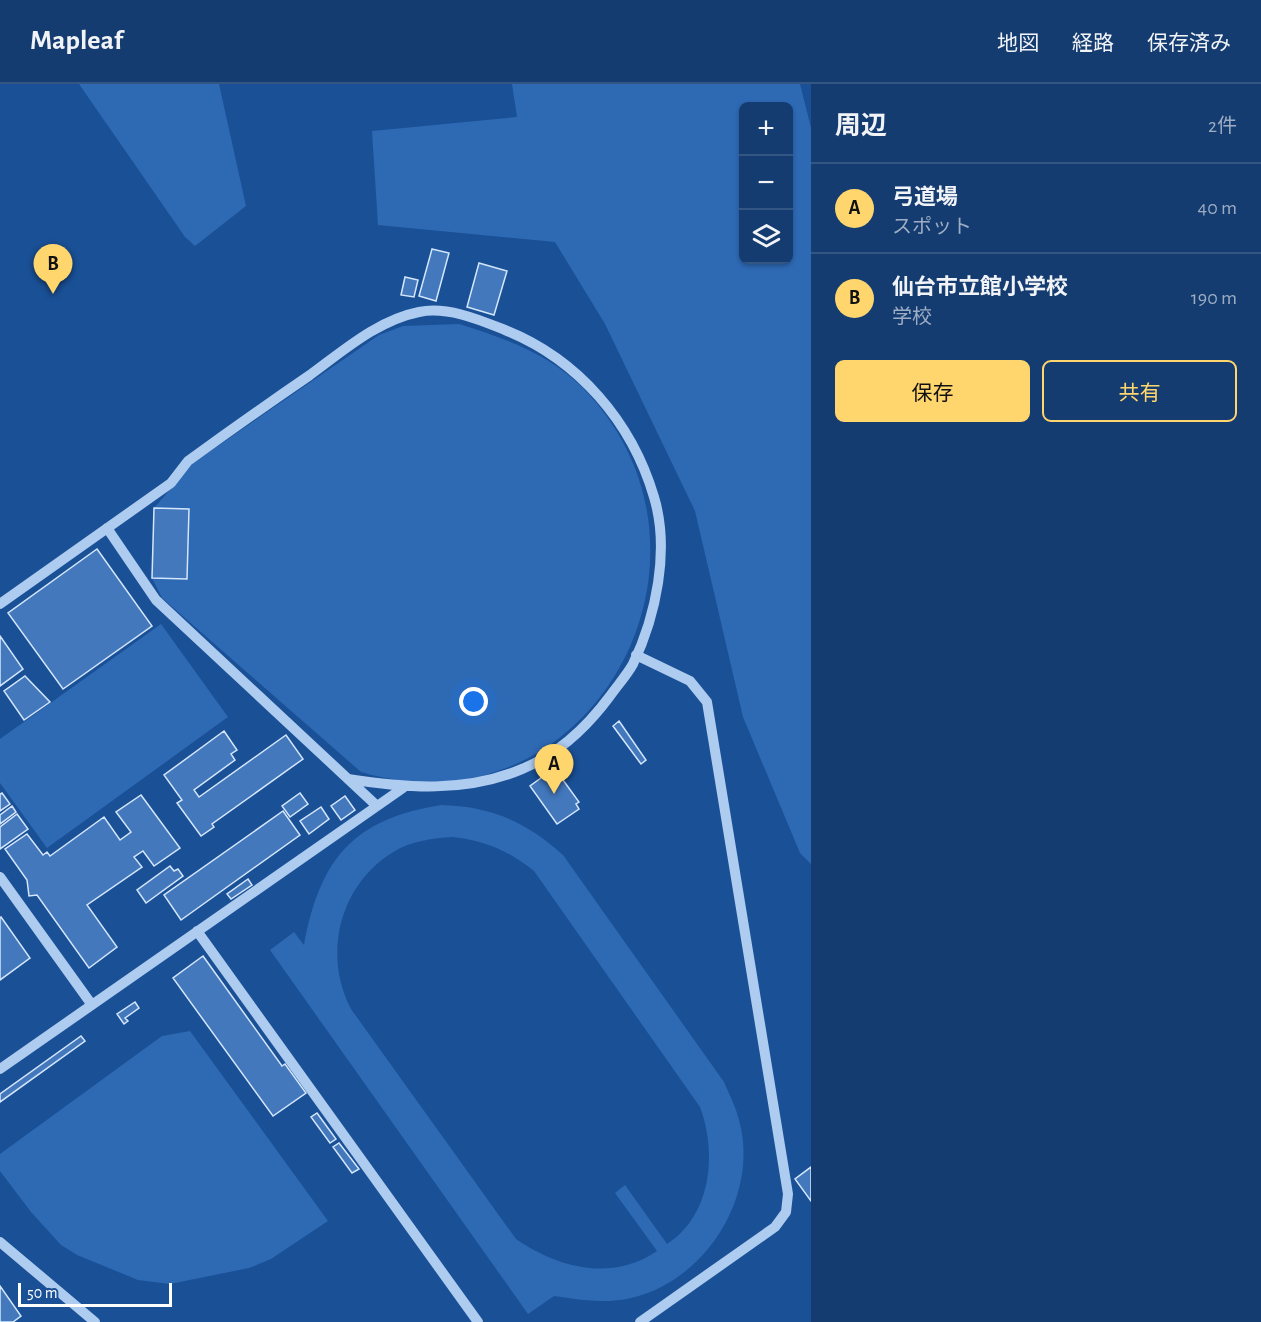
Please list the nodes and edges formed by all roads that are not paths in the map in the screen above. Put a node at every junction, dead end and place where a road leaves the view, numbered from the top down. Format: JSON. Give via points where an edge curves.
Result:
{"nodes":[{"id":1,"x":107,"y":528,"type":"junction"},
{"id":2,"x":0,"y":604,"type":"edge"},
{"id":3,"x":636,"y":655,"type":"junction"},
{"id":4,"x":348,"y":779,"type":"junction"},
{"id":5,"x":403,"y":788,"type":"junction"},
{"id":6,"x":377,"y":806,"type":"junction"},
{"id":7,"x":0,"y":877,"type":"edge"},
{"id":8,"x":197,"y":931,"type":"junction"},
{"id":9,"x":92,"y":1005,"type":"junction"},
{"id":10,"x":0,"y":1069,"type":"edge"},
{"id":11,"x":0,"y":1242,"type":"edge"},
{"id":12,"x":95,"y":1322,"type":"edge"},
{"id":13,"x":478,"y":1322,"type":"edge"},
{"id":14,"x":640,"y":1322,"type":"edge"}],
"edges":[{"from":1,"to":2,"type":"lane"},
{"from":1,"to":3,"type":"lane","via":[[171,483],[188,461],[368,333],[422,311],[465,315],[534,341],[568,365],[616,417],[638,457],[655,499],[660,547],[654,606]]},
{"from":1,"to":4,"type":"lane","via":[[156,600]]},
{"from":3,"to":5,"type":"lane","via":[[597,713],[567,744],[522,770],[461,785]]},
{"from":3,"to":14,"type":"lane","via":[[690,681],[707,702],[788,1194],[786,1212],[776,1227]]},
{"from":4,"to":5,"type":"lane"},
{"from":4,"to":6,"type":"lane"},
{"from":5,"to":6,"type":"lane"},
{"from":6,"to":8,"type":"lane"},
{"from":7,"to":9,"type":"lane"},
{"from":8,"to":9,"type":"lane"},
{"from":8,"to":13,"type":"lane"},
{"from":9,"to":10,"type":"lane"},
{"from":11,"to":12,"type":"lane"}]}
